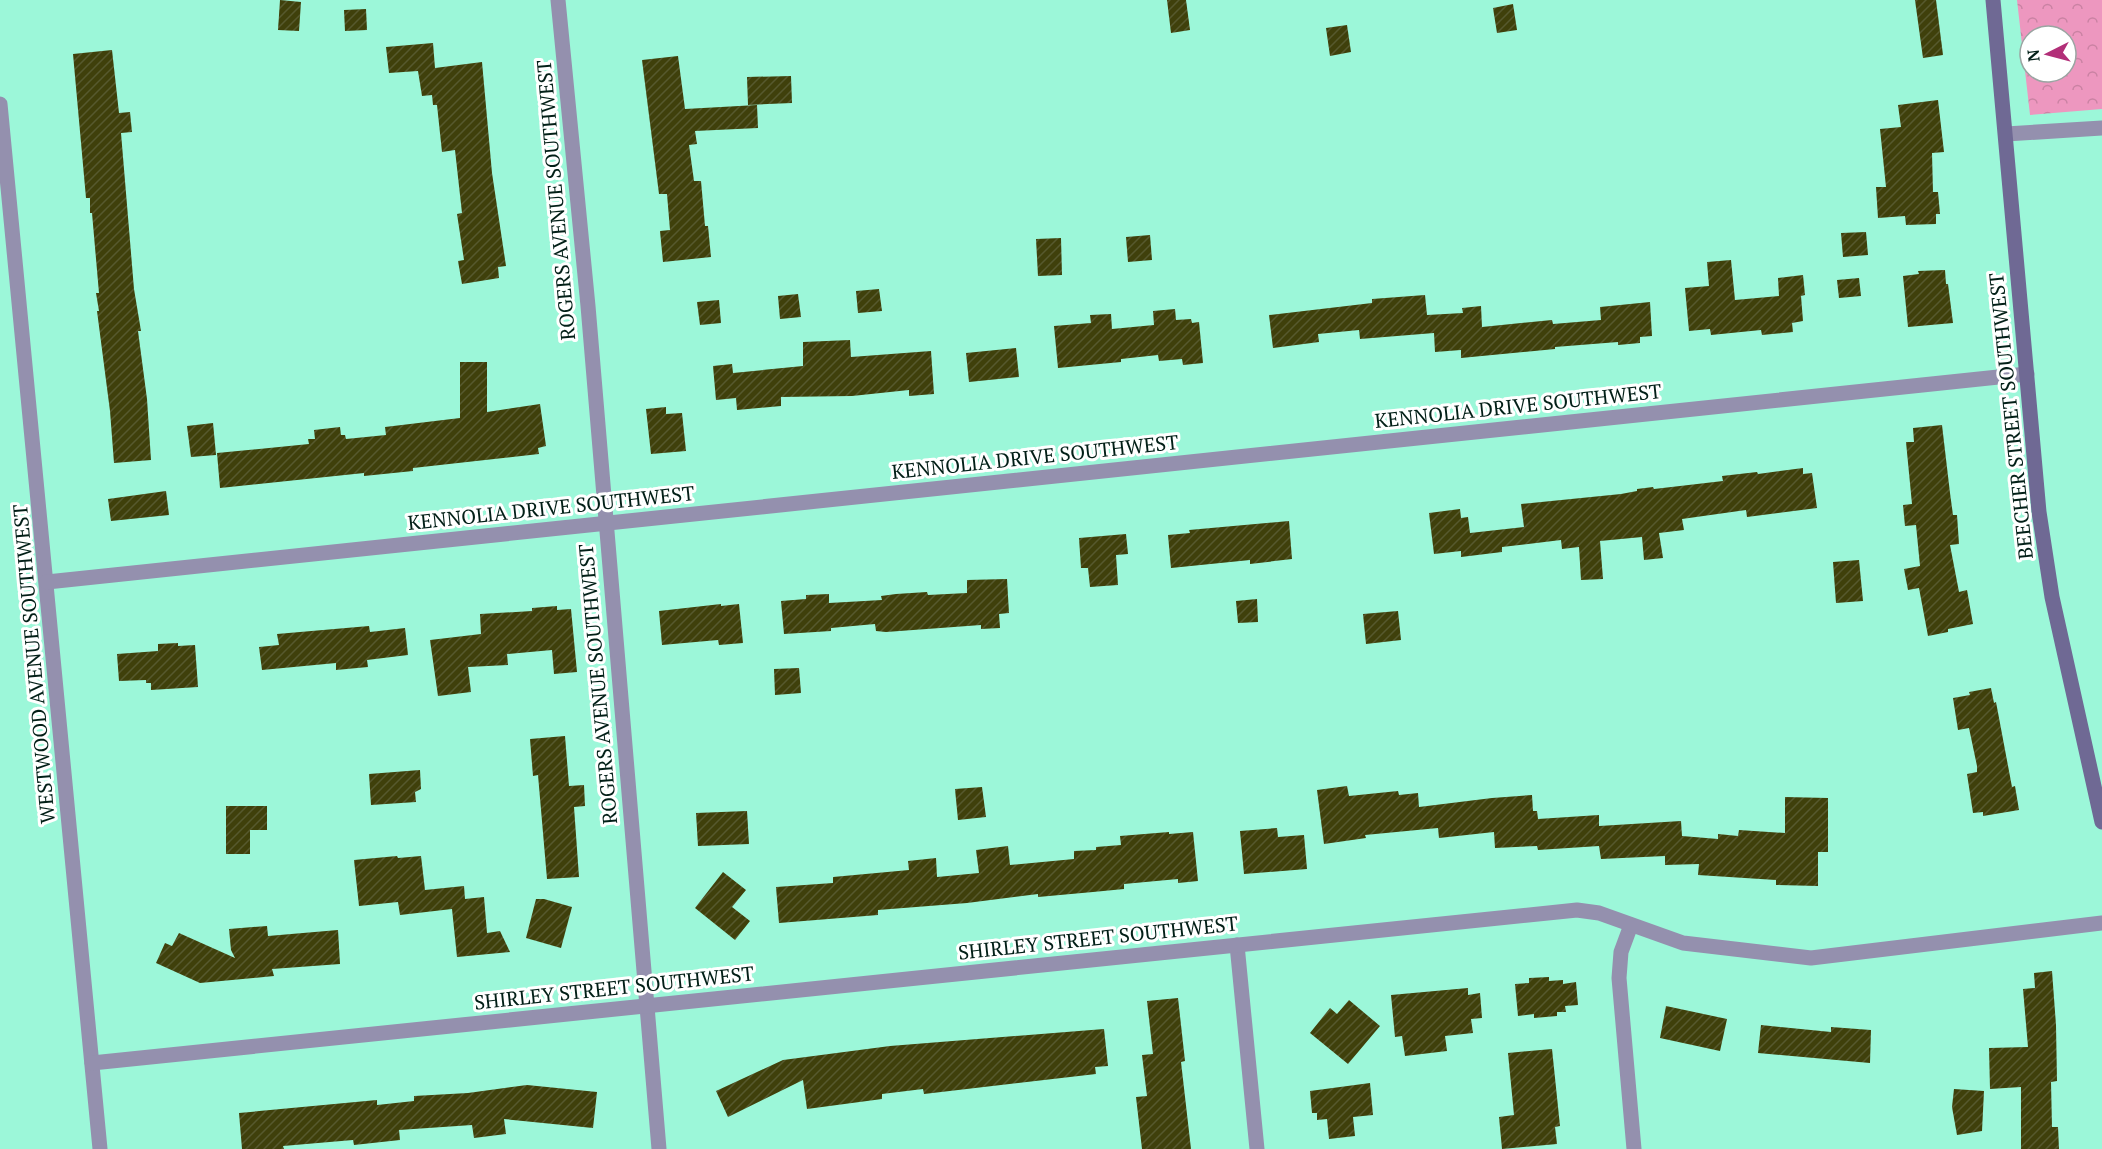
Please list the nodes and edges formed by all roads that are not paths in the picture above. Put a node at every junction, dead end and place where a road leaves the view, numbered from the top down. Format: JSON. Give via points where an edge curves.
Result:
{"nodes":[{"id":1,"x":558,"y":0,"type":"edge"},
{"id":2,"x":1993,"y":0,"type":"edge"},
{"id":3,"x":0,"y":104,"type":"edge"},
{"id":4,"x":2102,"y":128,"type":"edge"},
{"id":5,"x":2006,"y":134,"type":"junction"},
{"id":6,"x":2027,"y":374,"type":"junction"},
{"id":7,"x":605,"y":524,"type":"junction"},
{"id":8,"x":47,"y":582,"type":"junction"},
{"id":9,"x":2102,"y":822,"type":"edge"},
{"id":10,"x":2102,"y":923,"type":"edge"},
{"id":11,"x":1631,"y":925,"type":"junction"},
{"id":12,"x":1237,"y":945,"type":"junction"},
{"id":13,"x":647,"y":1006,"type":"junction"},
{"id":14,"x":92,"y":1063,"type":"junction"},
{"id":15,"x":100,"y":1149,"type":"edge"},
{"id":16,"x":659,"y":1149,"type":"edge"},
{"id":17,"x":1257,"y":1149,"type":"edge"},
{"id":18,"x":1634,"y":1149,"type":"edge"}],
"edges":[{"from":1,"to":7,"type":"street","name":"ROGERS AVENUE SOUTHWEST"},
{"from":2,"to":5,"type":"street","name":"BEECHER STREET SOUTHWEST"},
{"from":3,"to":8,"type":"street","name":"WESTWOOD AVENUE SOUTHWEST"},
{"from":4,"to":5,"type":"street"},
{"from":5,"to":6,"type":"street","name":"BEECHER STREET SOUTHWEST"},
{"from":6,"to":7,"type":"street","name":"KENNOLIA DRIVE SOUTHWEST"},
{"from":6,"to":9,"type":"street","name":"BEECHER STREET SOUTHWEST","via":[[2039,512],[2052,597]]},
{"from":7,"to":8,"type":"street","name":"KENNOLIA DRIVE SOUTHWEST"},
{"from":7,"to":13,"type":"street","name":"ROGERS AVENUE SOUTHWEST"},
{"from":8,"to":14,"type":"street","name":"WESTWOOD AVENUE SOUTHWEST"},
{"from":10,"to":11,"type":"street","name":"SHIRLEY STREET SOUTHWEST","via":[[1811,957],[1683,943]]},
{"from":11,"to":12,"type":"street","name":"SHIRLEY STREET SOUTHWEST","via":[[1577,910]]},
{"from":11,"to":18,"type":"street","via":[[1621,952],[1619,978]]},
{"from":12,"to":13,"type":"street","name":"SHIRLEY STREET SOUTHWEST"},
{"from":12,"to":17,"type":"street"},
{"from":13,"to":14,"type":"street","name":"SHIRLEY STREET SOUTHWEST"},
{"from":13,"to":16,"type":"street","name":"ROGERS AVENUE SOUTHWEST"},
{"from":14,"to":15,"type":"street","name":"WESTWOOD AVENUE SOUTHWEST"}]}
